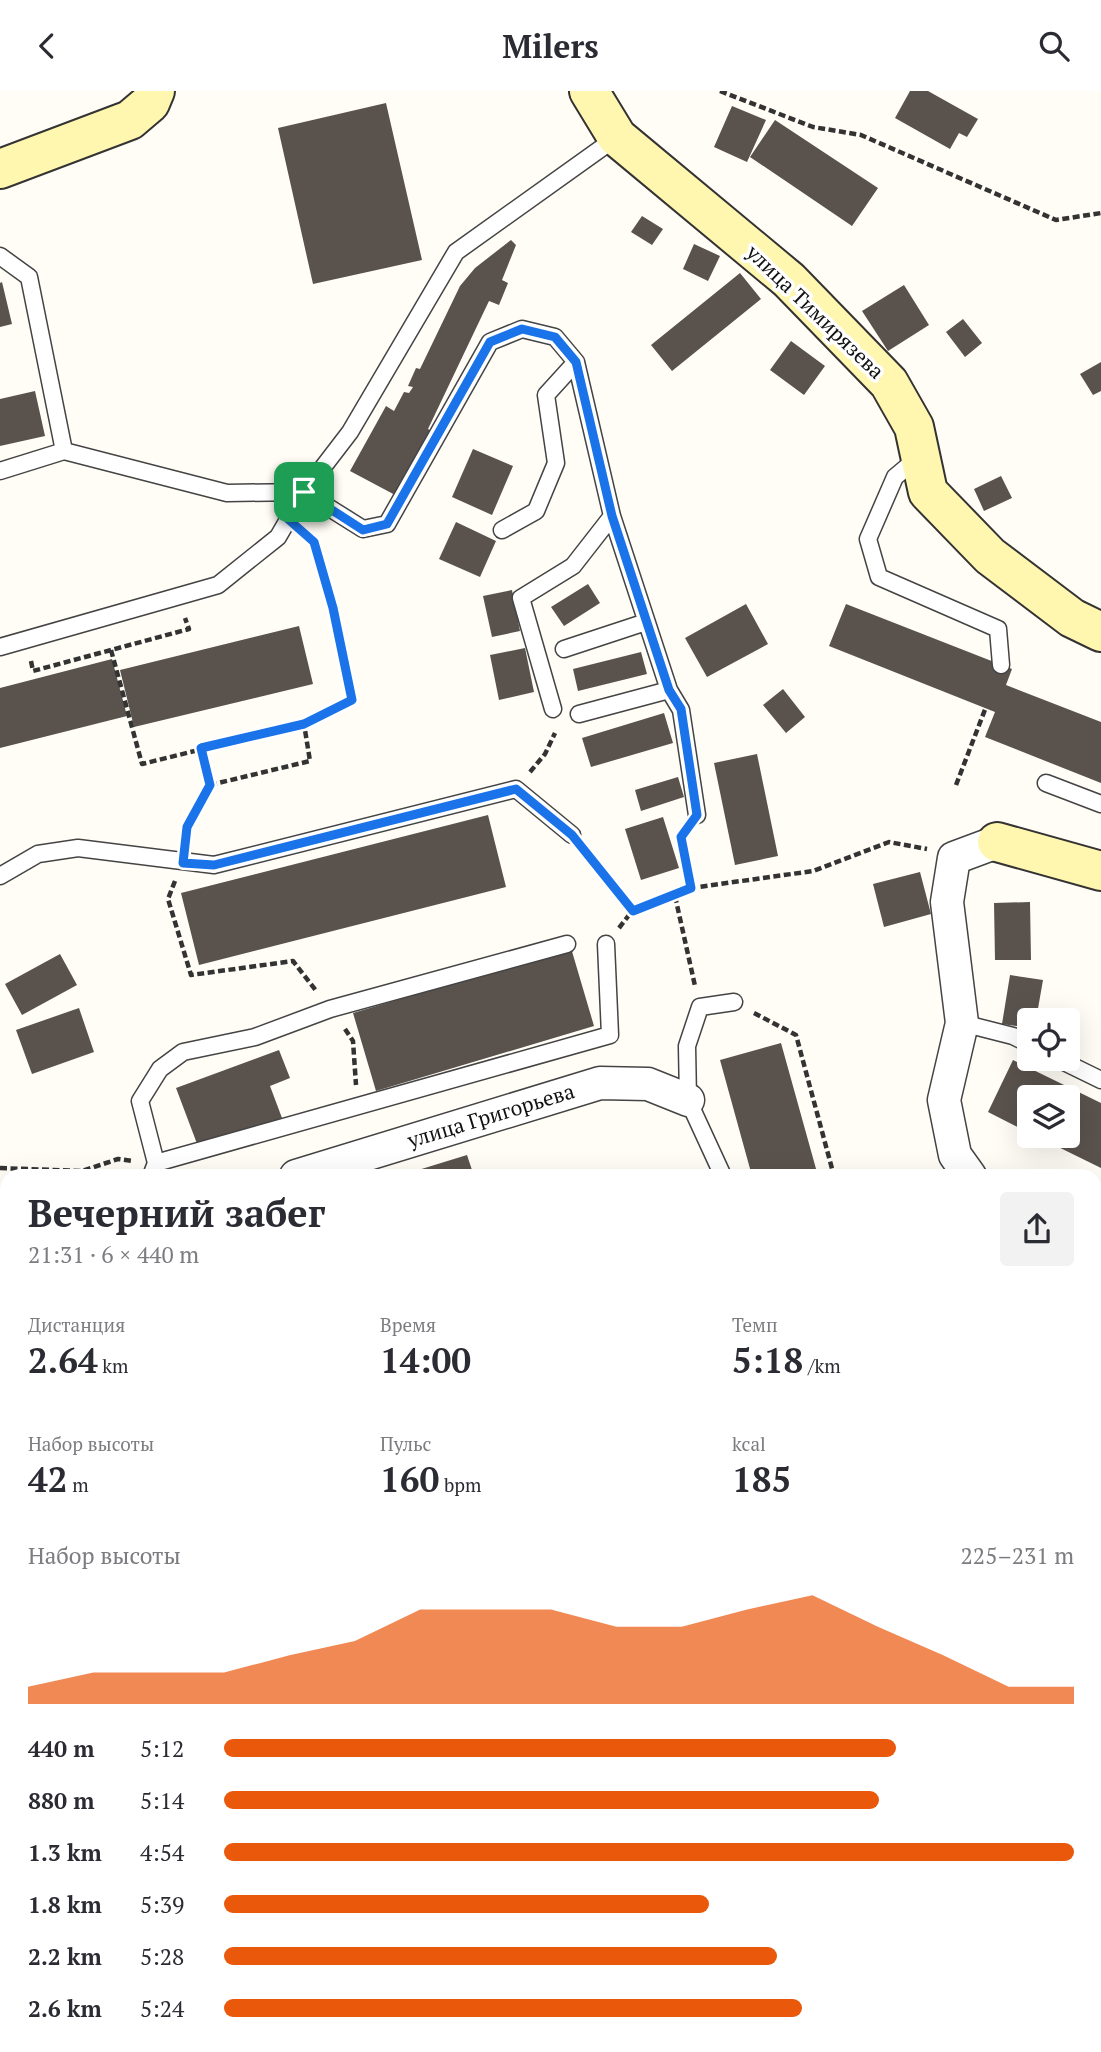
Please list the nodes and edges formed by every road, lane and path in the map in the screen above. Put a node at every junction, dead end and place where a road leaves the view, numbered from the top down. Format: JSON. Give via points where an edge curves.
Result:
{"nodes":[{"id":1,"x":155,"y":91,"type":"edge"},
{"id":2,"x":589,"y":91,"type":"edge"},
{"id":3,"x":720,"y":91,"type":"edge"},
{"id":4,"x":617,"y":137,"type":"junction"},
{"id":5,"x":0,"y":169,"type":"edge"},
{"id":6,"x":1101,"y":213,"type":"edge"},
{"id":7,"x":0,"y":256,"type":"edge"},
{"id":8,"x":576,"y":362,"type":"junction"},
{"id":9,"x":64,"y":451,"type":"junction"},
{"id":10,"x":920,"y":456,"type":"junction"},
{"id":11,"x":0,"y":471,"type":"edge"},
{"id":12,"x":304,"y":492,"type":"junction"},
{"id":13,"x":612,"y":516,"type":"junction"},
{"id":14,"x":288,"y":519,"type":"junction"},
{"id":15,"x":502,"y":530,"type":"dead end"},
{"id":16,"x":646,"y":622,"type":"junction"},
{"id":17,"x":189,"y":629,"type":"dead end"},
{"id":18,"x":1101,"y":632,"type":"edge"},
{"id":19,"x":0,"y":647,"type":"edge"},
{"id":20,"x":564,"y":649,"type":"dead end"},
{"id":21,"x":111,"y":650,"type":"junction"},
{"id":22,"x":1001,"y":665,"type":"dead end"},
{"id":23,"x":33,"y":671,"type":"dead end"},
{"id":24,"x":669,"y":690,"type":"junction"},
{"id":25,"x":986,"y":708,"type":"dead end"},
{"id":26,"x":553,"y":709,"type":"joint"},
{"id":27,"x":579,"y":714,"type":"dead end"},
{"id":28,"x":304,"y":724,"type":"junction"},
{"id":29,"x":201,"y":748,"type":"junction"},
{"id":30,"x":1046,"y":783,"type":"dead end"},
{"id":31,"x":210,"y":785,"type":"junction"},
{"id":32,"x":956,"y":785,"type":"dead end"},
{"id":33,"x":516,"y":789,"type":"junction"},
{"id":34,"x":1101,"y":804,"type":"edge"},
{"id":35,"x":697,"y":815,"type":"joint"},
{"id":36,"x":572,"y":835,"type":"joint"},
{"id":37,"x":997,"y":842,"type":"joint"},
{"id":38,"x":954,"y":858,"type":"junction"},
{"id":39,"x":183,"y":863,"type":"junction"},
{"id":40,"x":1101,"y":871,"type":"edge"},
{"id":41,"x":0,"y":876,"type":"edge"},
{"id":42,"x":691,"y":888,"type":"junction"},
{"id":43,"x":675,"y":896,"type":"junction"},
{"id":44,"x":633,"y":911,"type":"junction"},
{"id":45,"x":567,"y":944,"type":"dead end"},
{"id":46,"x":606,"y":944,"type":"joint"},
{"id":47,"x":734,"y":1002,"type":"joint"},
{"id":48,"x":700,"y":1007,"type":"junction"},
{"id":49,"x":330,"y":1009,"type":"junction"},
{"id":50,"x":962,"y":1023,"type":"junction"},
{"id":51,"x":1017,"y":1038,"type":"edge"},
{"id":52,"x":1080,"y":1070,"type":"edge"},
{"id":53,"x":1101,"y":1080,"type":"edge"},
{"id":54,"x":688,"y":1100,"type":"junction"},
{"id":55,"x":358,"y":1106,"type":"junction"},
{"id":56,"x":118,"y":1159,"type":"dead end"},
{"id":57,"x":88,"y":1169,"type":"edge"},
{"id":58,"x":153,"y":1169,"type":"edge"},
{"id":59,"x":156,"y":1169,"type":"edge"},
{"id":60,"x":319,"y":1169,"type":"edge"},
{"id":61,"x":720,"y":1169,"type":"edge"},
{"id":62,"x":832,"y":1169,"type":"edge"},
{"id":63,"x":965,"y":1169,"type":"edge"}],
"edges":[{"from":1,"to":5,"type":"street","via":[[150,103],[130,120]]},
{"from":2,"to":4,"type":"street","name":"улица Тимирязева"},
{"from":3,"to":6,"type":"path","via":[[813,127],[861,135],[1056,221]]},
{"from":4,"to":10,"type":"street","name":"улица Тимирязева","via":[[789,280],[889,383],[914,428]]},
{"from":4,"to":12,"type":"lane","via":[[456,252],[350,432]]},
{"from":7,"to":9,"type":"lane","via":[[29,277]]},
{"from":8,"to":12,"type":"lane","via":[[555,337],[522,329],[490,342],[387,524],[363,530]]},
{"from":8,"to":13,"type":"lane"},
{"from":8,"to":15,"type":"lane","via":[[546,395],[556,463],[536,511]]},
{"from":9,"to":11,"type":"lane"},
{"from":9,"to":12,"type":"lane","via":[[227,493]]},
{"from":10,"to":18,"type":"street","name":"улица Тимирязева","via":[[928,492],[990,556],[1072,618]]},
{"from":10,"to":22,"type":"lane","via":[[895,477],[868,539],[879,577],[998,629]]},
{"from":12,"to":14,"type":"lane"},
{"from":13,"to":16,"type":"lane"},
{"from":13,"to":26,"type":"lane","via":[[572,566],[521,598]]},
{"from":14,"to":19,"type":"lane","via":[[278,537],[218,585]]},
{"from":14,"to":28,"type":"path","via":[[314,542],[352,700]]},
{"from":16,"to":20,"type":"lane"},
{"from":16,"to":24,"type":"lane"},
{"from":17,"to":21,"type":"path"},
{"from":21,"to":23,"type":"path"},
{"from":21,"to":29,"type":"path","via":[[142,764]]},
{"from":24,"to":27,"type":"lane"},
{"from":24,"to":35,"type":"lane","via":[[681,709]]},
{"from":25,"to":32,"type":"path"},
{"from":26,"to":33,"type":"path","via":[[555,733],[545,754]]},
{"from":28,"to":29,"type":"path"},
{"from":28,"to":31,"type":"path","via":[[310,761]]},
{"from":29,"to":31,"type":"path"},
{"from":30,"to":34,"type":"lane"},
{"from":31,"to":39,"type":"path","via":[[187,827]]},
{"from":33,"to":36,"type":"lane"},
{"from":33,"to":39,"type":"lane","via":[[214,865]]},
{"from":35,"to":42,"type":"path","via":[[681,837]]},
{"from":36,"to":44,"type":"path"},
{"from":37,"to":38,"type":"street"},
{"from":37,"to":40,"type":"street"},
{"from":38,"to":42,"type":"path","via":[[889,842],[813,871]]},
{"from":38,"to":50,"type":"street","via":[[947,902]]},
{"from":39,"to":41,"type":"lane","via":[[78,848],[38,854]]},
{"from":39,"to":49,"type":"path","via":[[168,899],[191,975],[293,961]]},
{"from":42,"to":43,"type":"path"},
{"from":43,"to":44,"type":"path"},
{"from":43,"to":48,"type":"path"},
{"from":44,"to":46,"type":"path"},
{"from":45,"to":49,"type":"lane"},
{"from":46,"to":55,"type":"lane","via":[[610,1035]]},
{"from":47,"to":48,"type":"lane"},
{"from":47,"to":62,"type":"path","via":[[796,1035]]},
{"from":48,"to":54,"type":"lane","via":[[687,1046]]},
{"from":49,"to":55,"type":"path","via":[[353,1041]]},
{"from":49,"to":58,"type":"lane","via":[[255,1037],[183,1052],[160,1069],[140,1101]]},
{"from":50,"to":51,"type":"lane"},
{"from":50,"to":63,"type":"street","via":[[944,1100],[955,1155]]},
{"from":52,"to":53,"type":"lane"},
{"from":54,"to":60,"type":"street","name":"улица Григорьева","via":[[648,1084],[600,1083]]},
{"from":54,"to":61,"type":"lane"},
{"from":55,"to":59,"type":"lane"},
{"from":56,"to":57,"type":"path"}]}
